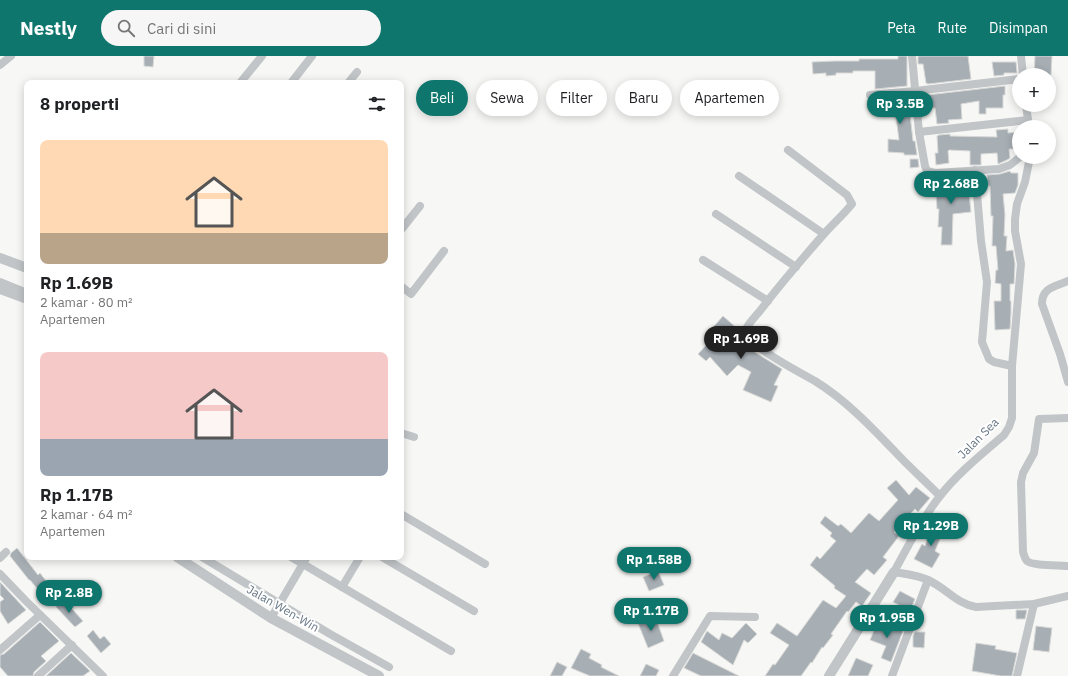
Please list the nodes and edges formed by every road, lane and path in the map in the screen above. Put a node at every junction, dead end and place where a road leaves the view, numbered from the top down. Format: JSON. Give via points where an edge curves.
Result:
{"nodes":[{"id":1,"x":11,"y":56,"type":"edge"},
{"id":2,"x":262,"y":56,"type":"edge"},
{"id":3,"x":312,"y":56,"type":"edge"},
{"id":4,"x":912,"y":56,"type":"edge"},
{"id":5,"x":1021,"y":56,"type":"edge"},
{"id":6,"x":0,"y":65,"type":"edge"},
{"id":7,"x":1022,"y":68,"type":"edge"},
{"id":8,"x":357,"y":72,"type":"dead end"},
{"id":9,"x":242,"y":80,"type":"edge"},
{"id":10,"x":293,"y":80,"type":"edge"},
{"id":11,"x":350,"y":80,"type":"edge"},
{"id":12,"x":1012,"y":80,"type":"edge"},
{"id":13,"x":915,"y":91,"type":"junction"},
{"id":14,"x":870,"y":95,"type":"dead end"},
{"id":15,"x":1012,"y":125,"type":"edge"},
{"id":16,"x":919,"y":132,"type":"junction"},
{"id":17,"x":788,"y":150,"type":"dead end"},
{"id":18,"x":1012,"y":163,"type":"edge"},
{"id":19,"x":1029,"y":164,"type":"edge"},
{"id":20,"x":975,"y":170,"type":"junction"},
{"id":21,"x":739,"y":176,"type":"dead end"},
{"id":22,"x":420,"y":206,"type":"dead end"},
{"id":23,"x":716,"y":214,"type":"dead end"},
{"id":24,"x":404,"y":226,"type":"edge"},
{"id":25,"x":824,"y":234,"type":"junction"},
{"id":26,"x":444,"y":251,"type":"dead end"},
{"id":27,"x":0,"y":258,"type":"edge"},
{"id":28,"x":703,"y":260,"type":"dead end"},
{"id":29,"x":24,"y":267,"type":"edge"},
{"id":30,"x":796,"y":267,"type":"junction"},
{"id":31,"x":0,"y":282,"type":"edge"},
{"id":32,"x":1068,"y":282,"type":"edge"},
{"id":33,"x":404,"y":288,"type":"edge"},
{"id":34,"x":0,"y":290,"type":"edge"},
{"id":35,"x":24,"y":292,"type":"edge"},
{"id":36,"x":24,"y":299,"type":"edge"},
{"id":37,"x":768,"y":301,"type":"junction"},
{"id":38,"x":1012,"y":366,"type":"junction"},
{"id":39,"x":1068,"y":382,"type":"edge"},
{"id":40,"x":1068,"y":418,"type":"edge"},
{"id":41,"x":404,"y":433,"type":"edge"},
{"id":42,"x":414,"y":437,"type":"dead end"},
{"id":43,"x":940,"y":496,"type":"junction"},
{"id":44,"x":404,"y":516,"type":"edge"},
{"id":45,"x":182,"y":560,"type":"edge"},
{"id":46,"x":207,"y":560,"type":"edge"},
{"id":47,"x":358,"y":560,"type":"edge"},
{"id":48,"x":387,"y":560,"type":"edge"},
{"id":49,"x":305,"y":561,"type":"edge"},
{"id":50,"x":485,"y":564,"type":"dead end"},
{"id":51,"x":1068,"y":566,"type":"edge"},
{"id":52,"x":894,"y":572,"type":"junction"},
{"id":53,"x":0,"y":574,"type":"edge"},
{"id":54,"x":928,"y":580,"type":"junction"},
{"id":55,"x":342,"y":587,"type":"junction"},
{"id":56,"x":1068,"y":596,"type":"edge"},
{"id":57,"x":280,"y":603,"type":"junction"},
{"id":58,"x":1034,"y":604,"type":"junction"},
{"id":59,"x":474,"y":611,"type":"dead end"},
{"id":60,"x":40,"y":615,"type":"junction"},
{"id":61,"x":755,"y":617,"type":"dead end"},
{"id":62,"x":271,"y":618,"type":"junction"},
{"id":63,"x":2,"y":645,"type":"edge"},
{"id":64,"x":72,"y":646,"type":"junction"},
{"id":65,"x":451,"y":651,"type":"dead end"},
{"id":66,"x":389,"y":667,"type":"dead end"},
{"id":67,"x":38,"y":676,"type":"edge"},
{"id":68,"x":102,"y":676,"type":"edge"},
{"id":69,"x":379,"y":676,"type":"edge"},
{"id":70,"x":673,"y":676,"type":"edge"},
{"id":71,"x":829,"y":676,"type":"edge"},
{"id":72,"x":892,"y":676,"type":"edge"},
{"id":73,"x":1017,"y":676,"type":"edge"}],
"edges":[{"from":1,"to":6,"type":"street"},
{"from":2,"to":9,"type":"street"},
{"from":3,"to":10,"type":"street"},
{"from":4,"to":13,"type":"street"},
{"from":5,"to":7,"type":"street"},
{"from":8,"to":11,"type":"street"},
{"from":12,"to":13,"type":"street"},
{"from":13,"to":14,"type":"street"},
{"from":13,"to":16,"type":"street"},
{"from":15,"to":16,"type":"street"},
{"from":16,"to":20,"type":"street","via":[[927,171]]},
{"from":17,"to":25,"type":"street","via":[[848,195],[852,204]]},
{"from":18,"to":20,"type":"street","via":[[999,169]]},
{"from":19,"to":38,"type":"street","name":"Jalan Sea","via":[[1017,204],[1014,231],[1021,264]]},
{"from":20,"to":38,"type":"street","via":[[987,282],[982,342],[989,359]]},
{"from":21,"to":25,"type":"street"},
{"from":22,"to":24,"type":"street"},
{"from":23,"to":30,"type":"street"},
{"from":25,"to":30,"type":"street"},
{"from":26,"to":33,"type":"street","via":[[411,294]]},
{"from":27,"to":29,"type":"street"},
{"from":28,"to":37,"type":"street"},
{"from":30,"to":37,"type":"street"},
{"from":31,"to":35,"type":"street"},
{"from":32,"to":39,"type":"street","via":[[1045,291],[1042,304]]},
{"from":34,"to":36,"type":"street"},
{"from":37,"to":43,"type":"street","via":[[746,331],[748,339],[837,396]]},
{"from":38,"to":43,"type":"street","name":"Jalan Sea","via":[[1013,399],[1009,428]]},
{"from":40,"to":51,"type":"street","via":[[1038,419],[1034,453],[1021,482],[1022,541],[1026,560],[1034,564]]},
{"from":41,"to":42,"type":"street"},
{"from":43,"to":52,"type":"street","name":"Jalan Sea","via":[[917,530]]},
{"from":44,"to":50,"type":"street"},
{"from":45,"to":62,"type":"street","name":"Jalan Wen-Win"},
{"from":46,"to":57,"type":"street"},
{"from":47,"to":55,"type":"street"},
{"from":48,"to":59,"type":"street"},
{"from":49,"to":55,"type":"street"},
{"from":49,"to":57,"type":"street"},
{"from":52,"to":54,"type":"street"},
{"from":52,"to":71,"type":"street","name":"Jalan Sea"},
{"from":53,"to":60,"type":"street"},
{"from":54,"to":58,"type":"street","via":[[968,606],[992,608]]},
{"from":54,"to":72,"type":"street"},
{"from":55,"to":65,"type":"street"},
{"from":56,"to":58,"type":"street"},
{"from":57,"to":62,"type":"street"},
{"from":57,"to":66,"type":"street"},
{"from":58,"to":73,"type":"street"},
{"from":60,"to":63,"type":"street"},
{"from":60,"to":64,"type":"street"},
{"from":61,"to":70,"type":"street","via":[[710,616]]},
{"from":62,"to":69,"type":"street","name":"Jalan Wen-Win"},
{"from":64,"to":67,"type":"street"},
{"from":64,"to":68,"type":"street"}]}
